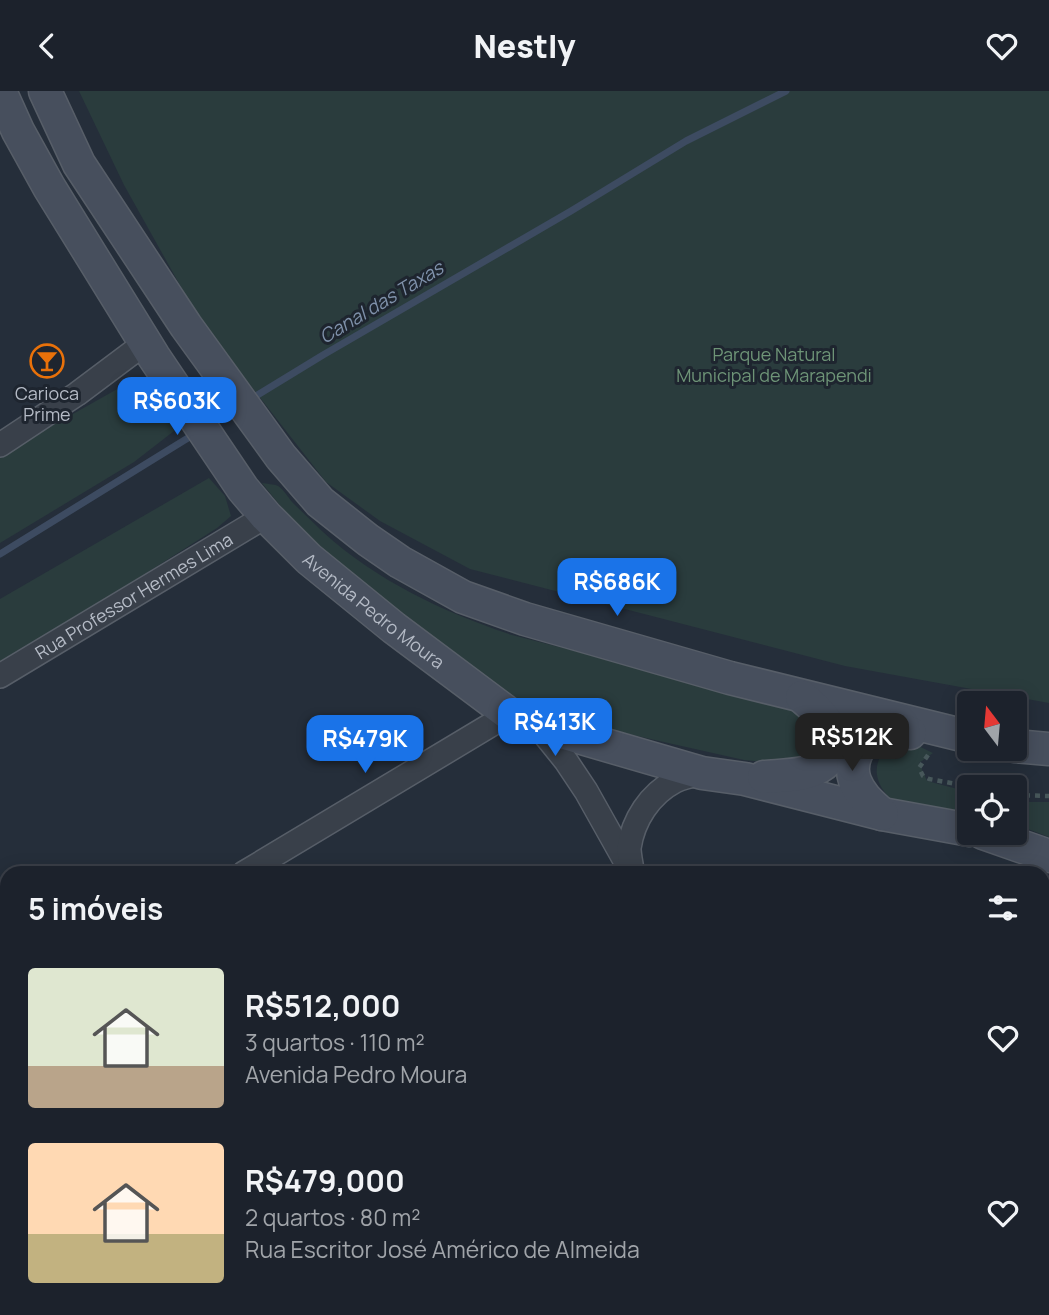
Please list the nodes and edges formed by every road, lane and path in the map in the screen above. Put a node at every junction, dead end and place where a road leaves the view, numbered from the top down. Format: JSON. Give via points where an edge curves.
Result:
{"nodes":[{"id":1,"x":0,"y":91,"type":"edge"},
{"id":2,"x":45,"y":91,"type":"edge"},
{"id":3,"x":150,"y":350,"type":"junction"},
{"id":4,"x":0,"y":445,"type":"edge"},
{"id":5,"x":266,"y":516,"type":"junction"},
{"id":6,"x":0,"y":676,"type":"edge"},
{"id":7,"x":802,"y":697,"type":"junction"},
{"id":8,"x":523,"y":720,"type":"junction"},
{"id":9,"x":957,"y":734,"type":"edge"},
{"id":10,"x":937,"y":739,"type":"junction"},
{"id":11,"x":957,"y":744,"type":"edge"},
{"id":12,"x":1027,"y":747,"type":"edge"},
{"id":13,"x":1049,"y":749,"type":"edge"},
{"id":14,"x":702,"y":773,"type":"junction"},
{"id":15,"x":745,"y":779,"type":"junction"},
{"id":16,"x":957,"y":784,"type":"edge"},
{"id":17,"x":1027,"y":795,"type":"edge"},
{"id":18,"x":1049,"y":796,"type":"edge"},
{"id":19,"x":882,"y":814,"type":"junction"},
{"id":20,"x":957,"y":828,"type":"edge"},
{"id":21,"x":1017,"y":845,"type":"edge"},
{"id":22,"x":1049,"y":856,"type":"edge"},
{"id":23,"x":257,"y":866,"type":"edge"},
{"id":24,"x":628,"y":866,"type":"edge"},
{"id":25,"x":631,"y":866,"type":"edge"}],
"edges":[{"from":1,"to":3,"type":"main road","name":"Avenida Pedro Moura","via":[[49,187]]},
{"from":2,"to":7,"type":"main road","via":[[79,164],[186,326],[281,457],[320,502],[400,562],[463,597],[525,619]]},
{"from":3,"to":4,"type":"street"},
{"from":3,"to":5,"type":"main road","name":"Avenida Pedro Moura"},
{"from":5,"to":6,"type":"street","name":"Rua Professor Hermes Lima"},
{"from":5,"to":8,"type":"main road","name":"Avenida Pedro Moura","via":[[363,605]]},
{"from":7,"to":9,"type":"main road"},
{"from":7,"to":15,"type":"main road","via":[[831,728],[836,745],[830,759],[806,772]]},
{"from":8,"to":14,"type":"main road","name":"Avenida Pedro Moura"},
{"from":8,"to":23,"type":"street"},
{"from":8,"to":24,"type":"street","via":[[566,761]]},
{"from":10,"to":11,"type":"main road"},
{"from":10,"to":16,"type":"path","via":[[919,768],[929,779]]},
{"from":10,"to":19,"type":"main road","via":[[890,728],[864,740],[854,758],[854,779]]},
{"from":12,"to":13,"type":"main road"},
{"from":14,"to":15,"type":"main road","name":"Avenida Pedro Moura"},
{"from":14,"to":25,"type":"street","via":[[676,781],[653,797],[634,831]]},
{"from":15,"to":19,"type":"main road","name":"Avenida Pedro Moura"},
{"from":17,"to":18,"type":"path"},
{"from":19,"to":20,"type":"main road","name":"Avenida Pedro Moura"},
{"from":21,"to":22,"type":"main road"}]}
